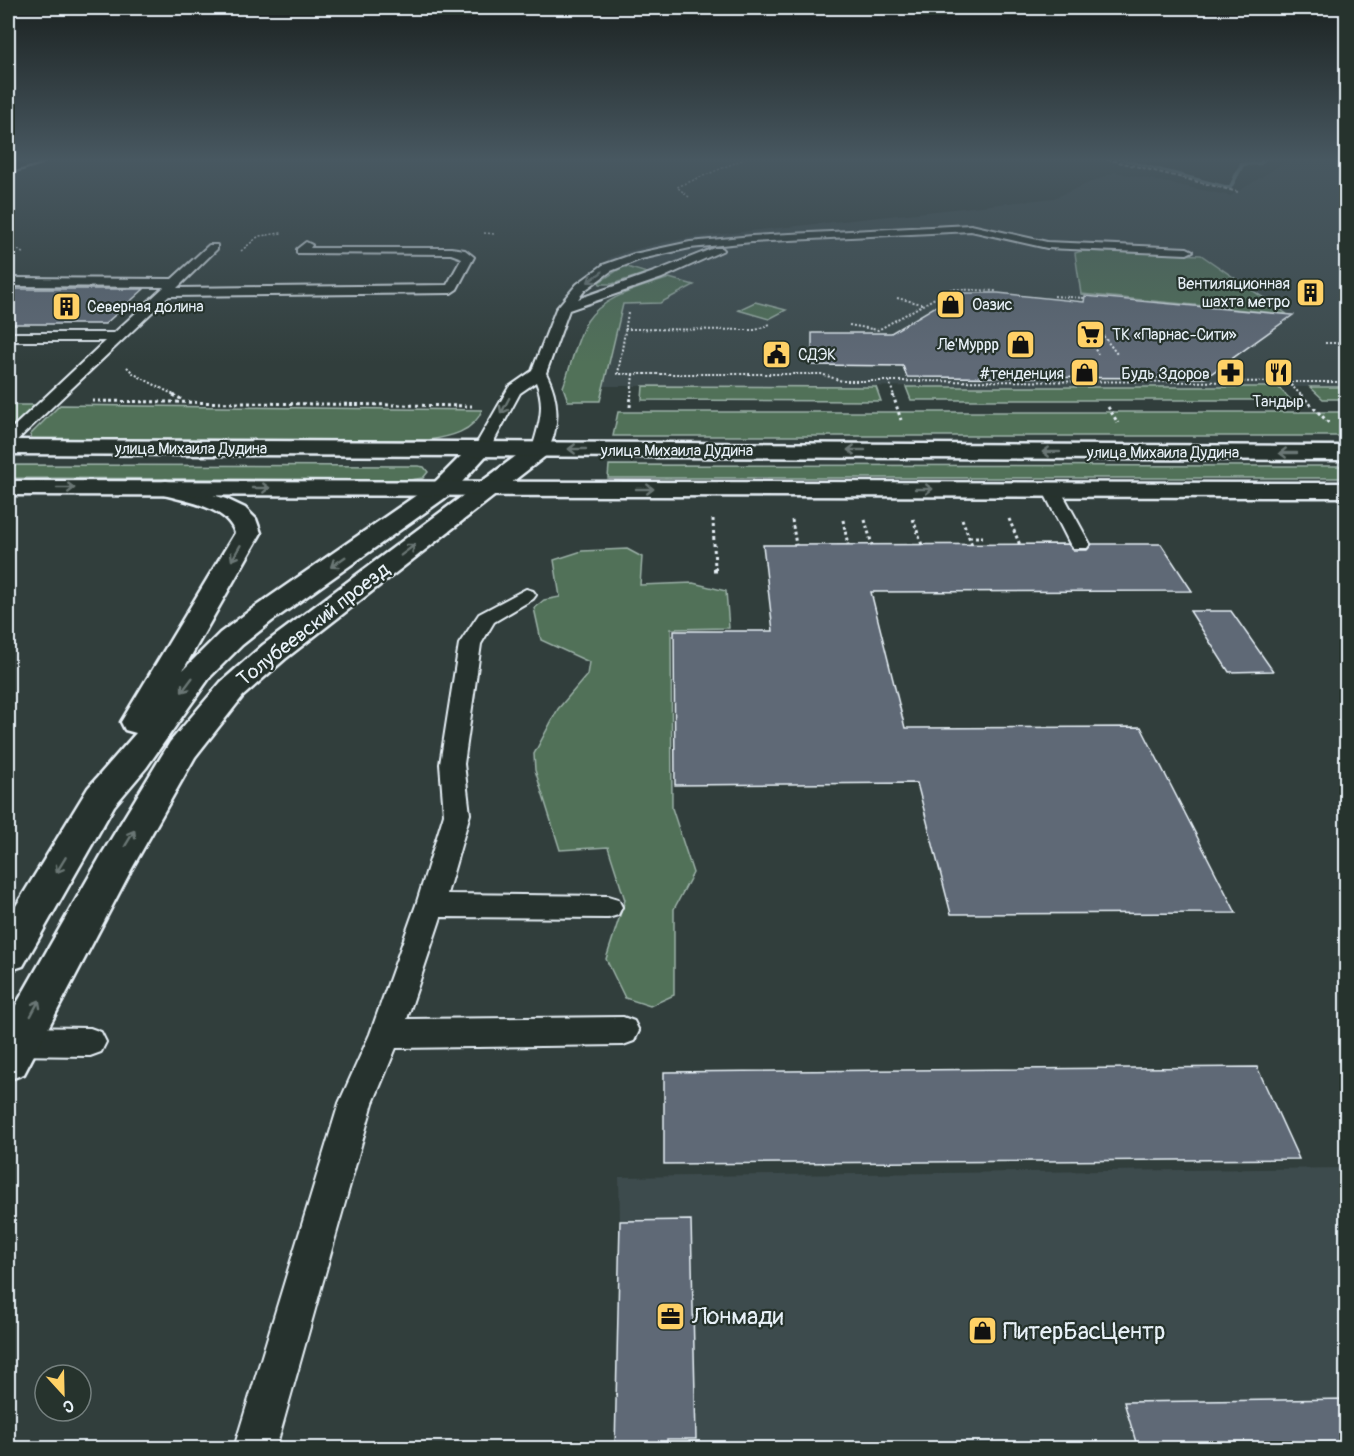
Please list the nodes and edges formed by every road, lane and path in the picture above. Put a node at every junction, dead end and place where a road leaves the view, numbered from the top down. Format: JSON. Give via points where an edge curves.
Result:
{"nodes":[{"id":1,"x":752,"y":239,"type":"junction"},
{"id":2,"x":306,"y":245,"type":"dead end"},
{"id":3,"x":213,"y":247,"type":"dead end"},
{"id":4,"x":332,"y":251,"type":"junction"},
{"id":5,"x":1187,"y":251,"type":"dead end"},
{"id":6,"x":321,"y":265,"type":"dead end"},
{"id":7,"x":8,"y":282,"type":"edge"},
{"id":8,"x":169,"y":287,"type":"junction"},
{"id":9,"x":996,"y":291,"type":"dead end"},
{"id":10,"x":1054,"y":296,"type":"dead end"},
{"id":11,"x":897,"y":298,"type":"dead end"},
{"id":12,"x":1084,"y":298,"type":"dead end"},
{"id":13,"x":923,"y":304,"type":"junction"},
{"id":14,"x":567,"y":307,"type":"junction"},
{"id":15,"x":628,"y":312,"type":"dead end"},
{"id":16,"x":770,"y":324,"type":"dead end"},
{"id":17,"x":849,"y":325,"type":"dead end"},
{"id":18,"x":625,"y":329,"type":"junction"},
{"id":19,"x":1084,"y":333,"type":"dead end"},
{"id":20,"x":1101,"y":333,"type":"dead end"},
{"id":21,"x":8,"y":337,"type":"edge"},
{"id":22,"x":112,"y":341,"type":"junction"},
{"id":23,"x":1325,"y":343,"type":"dead end"},
{"id":24,"x":1347,"y":343,"type":"edge"},
{"id":25,"x":1098,"y":354,"type":"dead end"},
{"id":26,"x":1117,"y":354,"type":"dead end"},
{"id":27,"x":539,"y":373,"type":"junction"},
{"id":28,"x":633,"y":374,"type":"junction"},
{"id":29,"x":889,"y":381,"type":"junction"},
{"id":30,"x":1287,"y":382,"type":"junction"},
{"id":31,"x":1347,"y":382,"type":"edge"},
{"id":32,"x":183,"y":400,"type":"junction"},
{"id":33,"x":50,"y":401,"type":"junction"},
{"id":34,"x":481,"y":406,"type":"dead end"},
{"id":35,"x":630,"y":406,"type":"dead end"},
{"id":36,"x":1329,"y":423,"type":"dead end"},
{"id":37,"x":903,"y":428,"type":"dead end"},
{"id":38,"x":8,"y":440,"type":"edge"},
{"id":39,"x":8,"y":447,"type":"edge"},
{"id":40,"x":482,"y":448,"type":"junction"},
{"id":41,"x":540,"y":449,"type":"junction"},
{"id":42,"x":1347,"y":453,"type":"edge"},
{"id":43,"x":8,"y":488,"type":"edge"},
{"id":44,"x":166,"y":488,"type":"junction"},
{"id":45,"x":443,"y":488,"type":"junction"},
{"id":46,"x":491,"y":488,"type":"junction"},
{"id":47,"x":1051,"y":489,"type":"junction"},
{"id":48,"x":1347,"y":490,"type":"edge"},
{"id":49,"x":712,"y":510,"type":"dead end"},
{"id":50,"x":791,"y":510,"type":"dead end"},
{"id":51,"x":840,"y":510,"type":"dead end"},
{"id":52,"x":863,"y":510,"type":"dead end"},
{"id":53,"x":910,"y":510,"type":"dead end"},
{"id":54,"x":959,"y":510,"type":"dead end"},
{"id":55,"x":1005,"y":510,"type":"dead end"},
{"id":56,"x":969,"y":537,"type":"junction"},
{"id":57,"x":983,"y":537,"type":"dead end"},
{"id":58,"x":972,"y":544,"type":"dead end"},
{"id":59,"x":1080,"y":544,"type":"dead end"},
{"id":60,"x":796,"y":545,"type":"dead end"},
{"id":61,"x":848,"y":545,"type":"dead end"},
{"id":62,"x":872,"y":545,"type":"dead end"},
{"id":63,"x":922,"y":545,"type":"dead end"},
{"id":64,"x":1020,"y":545,"type":"dead end"},
{"id":65,"x":715,"y":573,"type":"dead end"},
{"id":66,"x":526,"y":595,"type":"dead end"},
{"id":67,"x":101,"y":797,"type":"junction"},
{"id":68,"x":430,"y":905,"type":"junction"},
{"id":69,"x":608,"y":907,"type":"dead end"},
{"id":70,"x":8,"y":954,"type":"edge"},
{"id":71,"x":623,"y":1030,"type":"dead end"},
{"id":72,"x":387,"y":1034,"type":"junction"},
{"id":73,"x":90,"y":1042,"type":"dead end"},
{"id":74,"x":11,"y":1047,"type":"edge"},
{"id":75,"x":255,"y":1449,"type":"edge"}],
"edges":[{"from":1,"to":5,"type":"lane","via":[[971,228],[1047,245]]},
{"from":1,"to":14,"type":"lane"},
{"from":1,"to":14,"type":"lane","one_way":true,"via":[[690,245],[638,256],[607,268],[581,287]]},
{"from":2,"to":4,"type":"lane","via":[[301,251]]},
{"from":3,"to":8,"type":"lane"},
{"from":4,"to":6,"type":"lane"},
{"from":4,"to":8,"type":"lane","via":[[451,251],[468,257],[451,289],[377,284],[301,292]]},
{"from":7,"to":8,"type":"lane"},
{"from":8,"to":22,"type":"lane"},
{"from":9,"to":13,"type":"path","via":[[951,289]]},
{"from":10,"to":12,"type":"path"},
{"from":11,"to":13,"type":"path"},
{"from":13,"to":17,"type":"path","via":[[878,330]]},
{"from":14,"to":27,"type":"lane","via":[[561,312]]},
{"from":15,"to":18,"type":"path"},
{"from":16,"to":18,"type":"path","via":[[756,330]]},
{"from":18,"to":28,"type":"path","via":[[618,374]]},
{"from":19,"to":25,"type":"path"},
{"from":20,"to":26,"type":"path"},
{"from":21,"to":22,"type":"lane"},
{"from":22,"to":32,"type":"path","via":[[134,374]]},
{"from":22,"to":33,"type":"lane"},
{"from":23,"to":24,"type":"path"},
{"from":27,"to":40,"type":"lane","one_way":true,"via":[[514,390]]},
{"from":27,"to":41,"type":"lane","via":[[551,406]]},
{"from":28,"to":29,"type":"path","via":[[821,374],[842,381]]},
{"from":28,"to":35,"type":"path"},
{"from":29,"to":30,"type":"path"},
{"from":29,"to":37,"type":"path"},
{"from":30,"to":31,"type":"path"},
{"from":30,"to":36,"type":"path"},
{"from":32,"to":33,"type":"path"},
{"from":32,"to":34,"type":"path"},
{"from":33,"to":38,"type":"lane"},
{"from":39,"to":40,"type":"street","name":"улица Михаила Дудина"},
{"from":40,"to":41,"type":"street","name":"улица Михаила Дудина"},
{"from":40,"to":45,"type":"street","name":"Толубеевский проезд"},
{"from":42,"to":41,"type":"street","name":"улица Михаила Дудина","one_way":true},
{"from":41,"to":46,"type":"street","name":"Толубеевский проезд"},
{"from":43,"to":44,"type":"street","name":"улица Михаила Дудина","one_way":true},
{"from":44,"to":45,"type":"street","name":"улица Михаила Дудина","one_way":true},
{"from":44,"to":67,"type":"street","name":"Толубеевский проезд","one_way":true,"via":[[233,513],[244,520],[248,533],[113,763]]},
{"from":45,"to":46,"type":"street","name":"улица Михаила Дудина"},
{"from":45,"to":67,"type":"street","name":"Толубеевский проезд","one_way":true,"via":[[231,639],[199,670],[135,760]]},
{"from":46,"to":47,"type":"street","name":"улица Михаила Дудина","one_way":true},
{"from":74,"to":46,"type":"street","name":"Толубеевский проезд","one_way":true,"via":[[182,750],[232,689],[274,651]]},
{"from":47,"to":48,"type":"street","name":"улица Михаила Дудина"},
{"from":47,"to":59,"type":"lane"},
{"from":49,"to":65,"type":"path"},
{"from":50,"to":60,"type":"path"},
{"from":51,"to":61,"type":"path"},
{"from":52,"to":62,"type":"path"},
{"from":53,"to":63,"type":"path"},
{"from":54,"to":56,"type":"path"},
{"from":55,"to":64,"type":"path"},
{"from":56,"to":57,"type":"path"},
{"from":56,"to":58,"type":"path"},
{"from":66,"to":68,"type":"lane","via":[[486,618],[470,644],[452,764],[457,814]]},
{"from":67,"to":70,"type":"street","name":"Толубеевский проезд","one_way":true},
{"from":68,"to":69,"type":"lane"},
{"from":68,"to":72,"type":"lane"},
{"from":71,"to":72,"type":"lane"},
{"from":72,"to":75,"type":"lane","via":[[356,1103]]},
{"from":73,"to":74,"type":"lane"}]}
